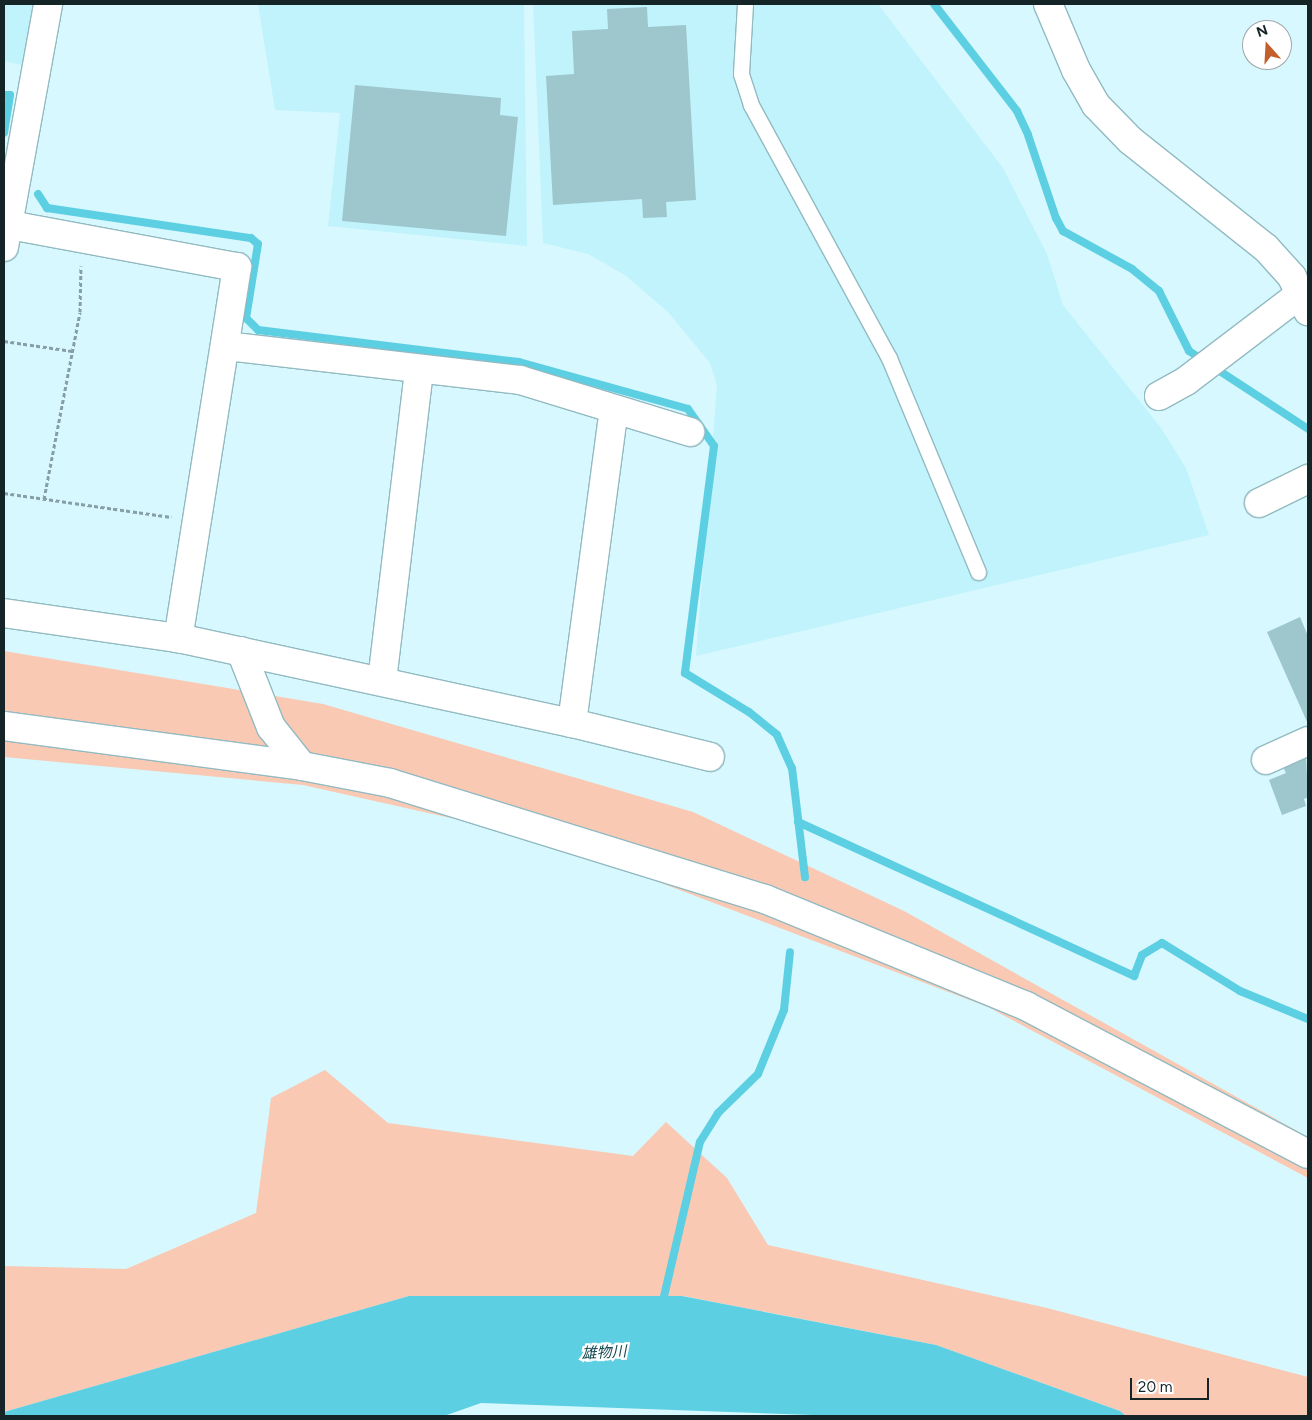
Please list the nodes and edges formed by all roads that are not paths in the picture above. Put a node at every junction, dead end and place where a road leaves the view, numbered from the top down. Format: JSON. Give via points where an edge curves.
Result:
{"nodes":[{"id":1,"x":48,"y":4,"type":"edge"},
{"id":2,"x":745,"y":4,"type":"edge"},
{"id":3,"x":1048,"y":4,"type":"edge"},
{"id":4,"x":5,"y":232,"type":"edge"},
{"id":5,"x":1304,"y":303,"type":"edge"},
{"id":6,"x":226,"y":346,"type":"junction"},
{"id":7,"x":419,"y":370,"type":"junction"},
{"id":8,"x":1159,"y":396,"type":"dead end"},
{"id":9,"x":614,"y":410,"type":"junction"},
{"id":10,"x":690,"y":432,"type":"dead end"},
{"id":11,"x":1308,"y":479,"type":"edge"},
{"id":12,"x":1259,"y":503,"type":"dead end"},
{"id":13,"x":978,"y":572,"type":"dead end"},
{"id":14,"x":4,"y":613,"type":"edge"},
{"id":15,"x":178,"y":638,"type":"junction"},
{"id":16,"x":241,"y":651,"type":"junction"},
{"id":17,"x":382,"y":681,"type":"junction"},
{"id":18,"x":572,"y":723,"type":"junction"},
{"id":19,"x":4,"y":726,"type":"edge"},
{"id":20,"x":1308,"y":741,"type":"edge"},
{"id":21,"x":710,"y":757,"type":"dead end"},
{"id":22,"x":1266,"y":760,"type":"dead end"},
{"id":23,"x":302,"y":766,"type":"junction"},
{"id":24,"x":1308,"y":1154,"type":"edge"}],
"edges":[{"from":1,"to":4,"type":"street"},
{"from":2,"to":13,"type":"lane","via":[[740,64],[751,105],[889,358]]},
{"from":3,"to":5,"type":"street","via":[[1076,70],[1096,105],[1130,140],[1266,248],[1292,277]]},
{"from":4,"to":6,"type":"street","via":[[82,240],[237,267]]},
{"from":5,"to":8,"type":"street"},
{"from":6,"to":7,"type":"street"},
{"from":6,"to":15,"type":"street"},
{"from":7,"to":9,"type":"street","via":[[520,380]]},
{"from":7,"to":17,"type":"street"},
{"from":9,"to":10,"type":"street"},
{"from":9,"to":18,"type":"street"},
{"from":11,"to":12,"type":"street"},
{"from":14,"to":15,"type":"street"},
{"from":15,"to":16,"type":"street"},
{"from":16,"to":17,"type":"street"},
{"from":16,"to":23,"type":"street","via":[[271,726]]},
{"from":17,"to":18,"type":"street"},
{"from":18,"to":21,"type":"street"},
{"from":19,"to":23,"type":"street"},
{"from":20,"to":22,"type":"street"},
{"from":23,"to":24,"type":"street","via":[[400,786],[765,899],[1026,1006]]}]}
